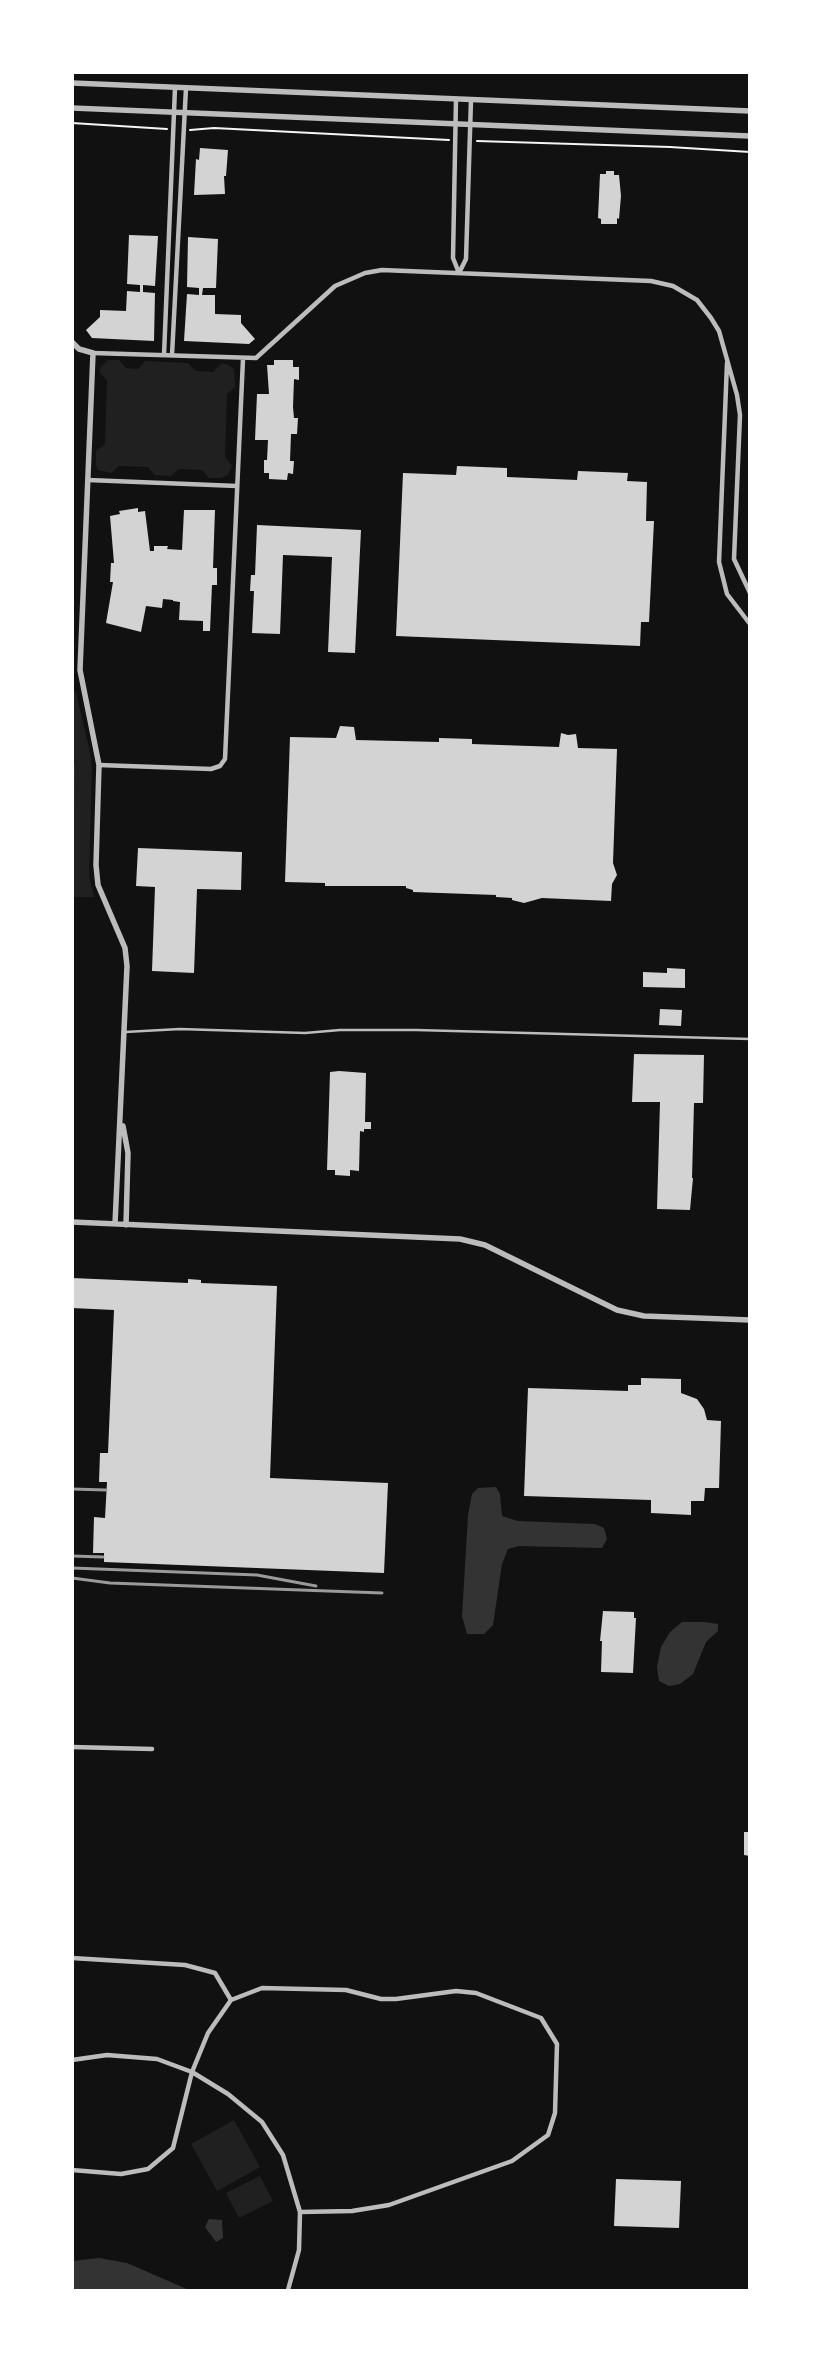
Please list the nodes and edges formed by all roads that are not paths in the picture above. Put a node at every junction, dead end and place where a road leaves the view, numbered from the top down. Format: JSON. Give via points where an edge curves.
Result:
{"nodes":[{"id":1,"x":72,"y":83,"type":"edge"},
{"id":2,"x":175,"y":88,"type":"junction"},
{"id":3,"x":186,"y":88,"type":"junction"},
{"id":4,"x":456,"y":99,"type":"junction"},
{"id":5,"x":471,"y":100,"type":"junction"},
{"id":6,"x":72,"y":108,"type":"edge"},
{"id":7,"x":750,"y":111,"type":"edge"},
{"id":8,"x":173,"y":112,"type":"junction"},
{"id":9,"x":185,"y":112,"type":"junction"},
{"id":10,"x":455,"y":124,"type":"junction"},
{"id":11,"x":470,"y":124,"type":"junction"},
{"id":12,"x":750,"y":136,"type":"edge"},
{"id":13,"x":459,"y":273,"type":"junction"},
{"id":14,"x":72,"y":342,"type":"edge"},
{"id":15,"x":92,"y":353,"type":"junction"},
{"id":16,"x":164,"y":355,"type":"junction"},
{"id":17,"x":172,"y":355,"type":"junction"},
{"id":18,"x":727,"y":357,"type":"junction"},
{"id":19,"x":243,"y":359,"type":"junction"},
{"id":20,"x":88,"y":480,"type":"junction"},
{"id":21,"x":237,"y":486,"type":"junction"},
{"id":22,"x":750,"y":593,"type":"edge"},
{"id":23,"x":750,"y":624,"type":"edge"},
{"id":24,"x":99,"y":765,"type":"junction"},
{"id":25,"x":125,"y":1032,"type":"junction"},
{"id":26,"x":750,"y":1039,"type":"edge"},
{"id":27,"x":121,"y":1116,"type":"junction"},
{"id":28,"x":72,"y":1222,"type":"edge"},
{"id":29,"x":115,"y":1224,"type":"junction"},
{"id":30,"x":126,"y":1224,"type":"junction"},
{"id":31,"x":750,"y":1320,"type":"edge"},
{"id":32,"x":72,"y":1746,"type":"edge"},
{"id":33,"x":152,"y":1749,"type":"dead end"},
{"id":34,"x":72,"y":1958,"type":"edge"},
{"id":35,"x":232,"y":2000,"type":"junction"},
{"id":36,"x":72,"y":2060,"type":"edge"},
{"id":37,"x":192,"y":2072,"type":"junction"},
{"id":38,"x":72,"y":2170,"type":"edge"},
{"id":39,"x":300,"y":2212,"type":"junction"},
{"id":40,"x":288,"y":2290,"type":"edge"}],
"edges":[{"from":1,"to":2,"type":"street"},
{"from":2,"to":3,"type":"street"},
{"from":2,"to":8,"type":"street"},
{"from":3,"to":4,"type":"street"},
{"from":3,"to":9,"type":"street"},
{"from":4,"to":5,"type":"street"},
{"from":4,"to":10,"type":"street"},
{"from":5,"to":7,"type":"street"},
{"from":5,"to":11,"type":"street"},
{"from":6,"to":8,"type":"street"},
{"from":8,"to":9,"type":"street"},
{"from":8,"to":16,"type":"street"},
{"from":9,"to":10,"type":"street"},
{"from":9,"to":17,"type":"street"},
{"from":10,"to":11,"type":"street"},
{"from":10,"to":13,"type":"street","via":[[452,258]]},
{"from":11,"to":12,"type":"street"},
{"from":11,"to":13,"type":"street","via":[[466,259]]},
{"from":13,"to":18,"type":"street","via":[[651,280],[672,286],[697,300],[706,310],[719,331]]},
{"from":13,"to":19,"type":"street","via":[[382,270],[349,278],[334,286],[256,358]]},
{"from":14,"to":15,"type":"street","via":[[79,349]]},
{"from":15,"to":16,"type":"street"},
{"from":15,"to":20,"type":"street"},
{"from":16,"to":17,"type":"street"},
{"from":17,"to":19,"type":"street"},
{"from":18,"to":22,"type":"street","via":[[740,414],[734,559]]},
{"from":18,"to":23,"type":"street","via":[[719,562],[727,594]]},
{"from":19,"to":21,"type":"street"},
{"from":20,"to":21,"type":"street"},
{"from":20,"to":24,"type":"street","via":[[80,670]]},
{"from":21,"to":24,"type":"street","via":[[225,759],[220,766],[211,769]]},
{"from":24,"to":25,"type":"street","via":[[96,865],[98,885],[125,948]]},
{"from":25,"to":26,"type":"lane","via":[[180,1029],[306,1033],[416,1030]]},
{"from":25,"to":27,"type":"street"},
{"from":27,"to":29,"type":"street"},
{"from":27,"to":30,"type":"street","via":[[128,1153]]},
{"from":28,"to":29,"type":"street"},
{"from":29,"to":30,"type":"street"},
{"from":30,"to":31,"type":"street","via":[[460,1238],[485,1245],[623,1312],[644,1316]]},
{"from":32,"to":33,"type":"street"},
{"from":34,"to":35,"type":"street","via":[[184,1965],[215,1972]]},
{"from":35,"to":37,"type":"street","via":[[208,2033]]},
{"from":35,"to":39,"type":"street","via":[[262,1988],[346,1990],[381,1999],[456,1991],[476,1994],[541,2018],[557,2044],[555,2113],[548,2135],[512,2161],[389,2204],[352,2211]]},
{"from":36,"to":37,"type":"street","via":[[107,2055],[157,2059]]},
{"from":37,"to":38,"type":"street","via":[[174,2148],[148,2169],[121,2174]]},
{"from":37,"to":39,"type":"street","via":[[228,2094],[262,2122],[283,2156]]},
{"from":39,"to":40,"type":"street","via":[[299,2250]]}]}
